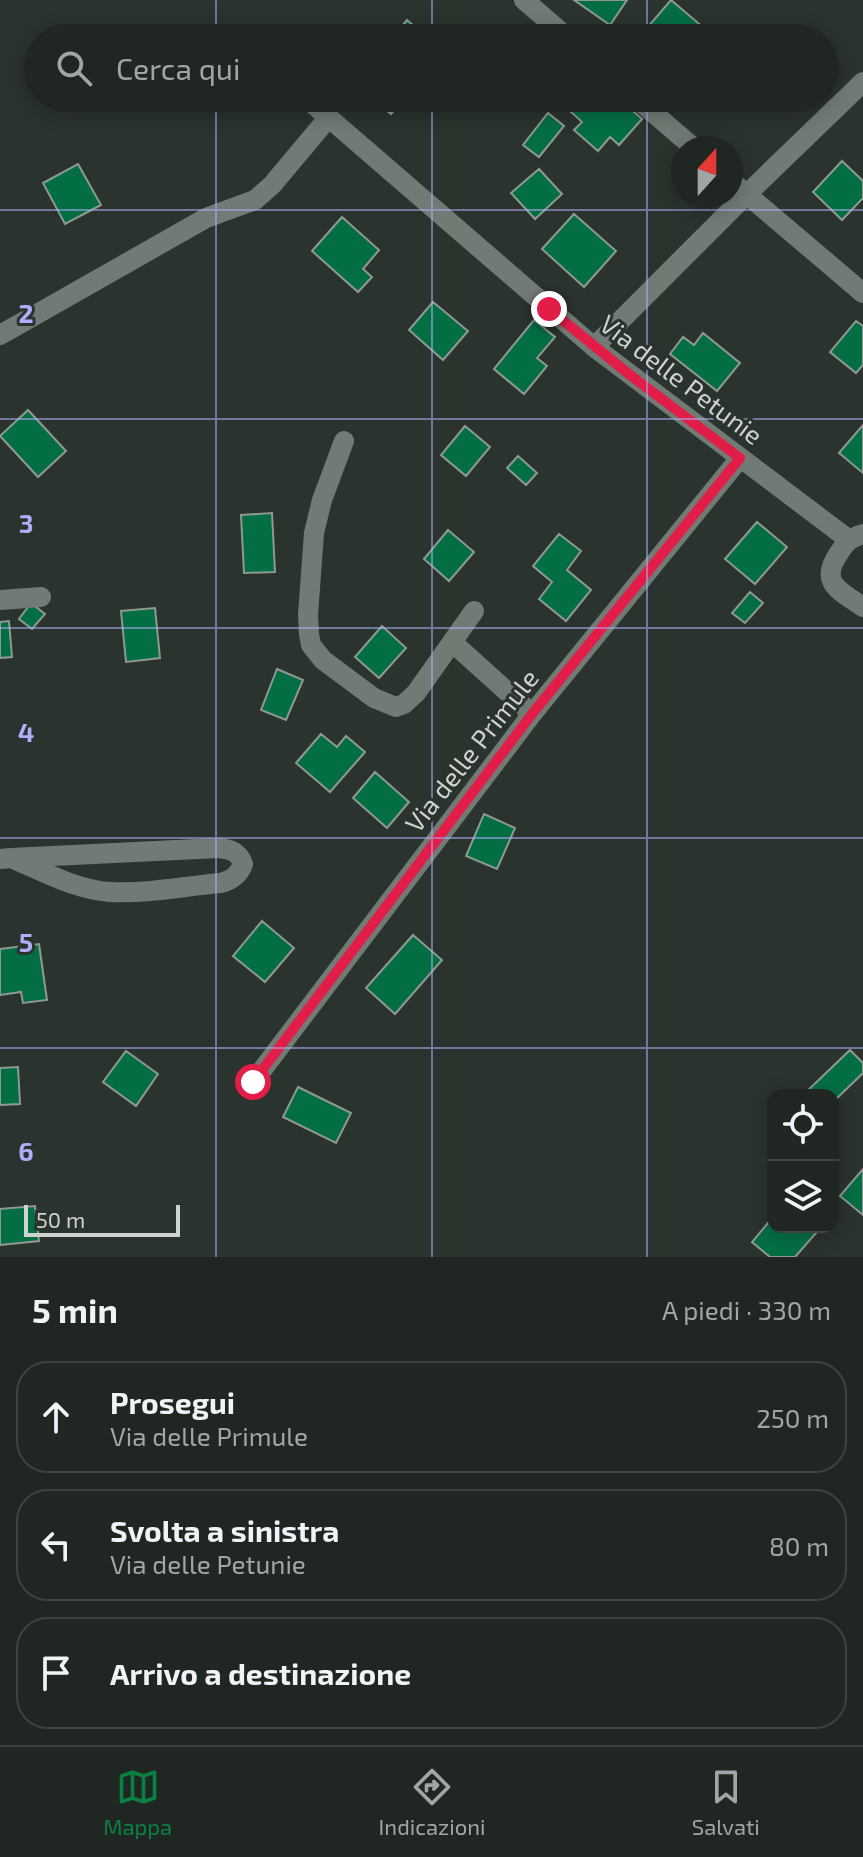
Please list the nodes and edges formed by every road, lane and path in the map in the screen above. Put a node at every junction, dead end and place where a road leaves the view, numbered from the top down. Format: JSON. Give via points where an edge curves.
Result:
{"nodes":[{"id":1,"x":524,"y":0,"type":"edge"},
{"id":2,"x":552,"y":24,"type":"edge"},
{"id":3,"x":863,"y":82,"type":"edge"},
{"id":4,"x":839,"y":103,"type":"edge"},
{"id":5,"x":323,"y":112,"type":"edge"},
{"id":6,"x":652,"y":112,"type":"edge"},
{"id":7,"x":828,"y":112,"type":"edge"},
{"id":8,"x":329,"y":117,"type":"junction"},
{"id":9,"x":680,"y":136,"type":"edge"},
{"id":10,"x":743,"y":185,"type":"edge"},
{"id":11,"x":743,"y":191,"type":"edge"},
{"id":12,"x":721,"y":208,"type":"edge"},
{"id":13,"x":863,"y":293,"type":"edge"},
{"id":14,"x":0,"y":335,"type":"edge"},
{"id":15,"x":594,"y":347,"type":"junction"},
{"id":16,"x":344,"y":441,"type":"dead end"},
{"id":17,"x":740,"y":458,"type":"junction"},
{"id":18,"x":856,"y":537,"type":"edge"},
{"id":19,"x":41,"y":597,"type":"dead end"},
{"id":20,"x":0,"y":600,"type":"edge"},
{"id":21,"x":863,"y":607,"type":"edge"},
{"id":22,"x":474,"y":611,"type":"dead end"},
{"id":23,"x":452,"y":642,"type":"junction"},
{"id":24,"x":532,"y":714,"type":"junction"},
{"id":25,"x":5,"y":858,"type":"edge"},
{"id":26,"x":253,"y":1082,"type":"dead end"}],
"edges":[{"from":1,"to":2,"type":"street"},
{"from":3,"to":4,"type":"street"},
{"from":5,"to":8,"type":"street","name":"Via delle Petunie"},
{"from":6,"to":9,"type":"street"},
{"from":7,"to":10,"type":"street"},
{"from":8,"to":14,"type":"street","via":[[255,200],[206,218]]},
{"from":8,"to":15,"type":"street","name":"Via delle Petunie"},
{"from":11,"to":13,"type":"street"},
{"from":12,"to":15,"type":"street"},
{"from":15,"to":17,"type":"street","name":"Via delle Petunie"},
{"from":16,"to":23,"type":"street","via":[[314,533],[311,645],[374,698],[396,707],[416,693]]},
{"from":17,"to":18,"type":"street","name":"Via delle Petunie"},
{"from":17,"to":24,"type":"street","name":"Via delle Primule"},
{"from":18,"to":21,"type":"street","via":[[832,563],[830,576],[836,588]]},
{"from":19,"to":20,"type":"street"},
{"from":22,"to":23,"type":"street"},
{"from":23,"to":24,"type":"street"},
{"from":24,"to":26,"type":"street","name":"Via delle Primule"},
{"from":25,"to":25,"type":"street","via":[[111,892],[221,883],[235,877],[243,864],[231,849],[218,848]]}]}
